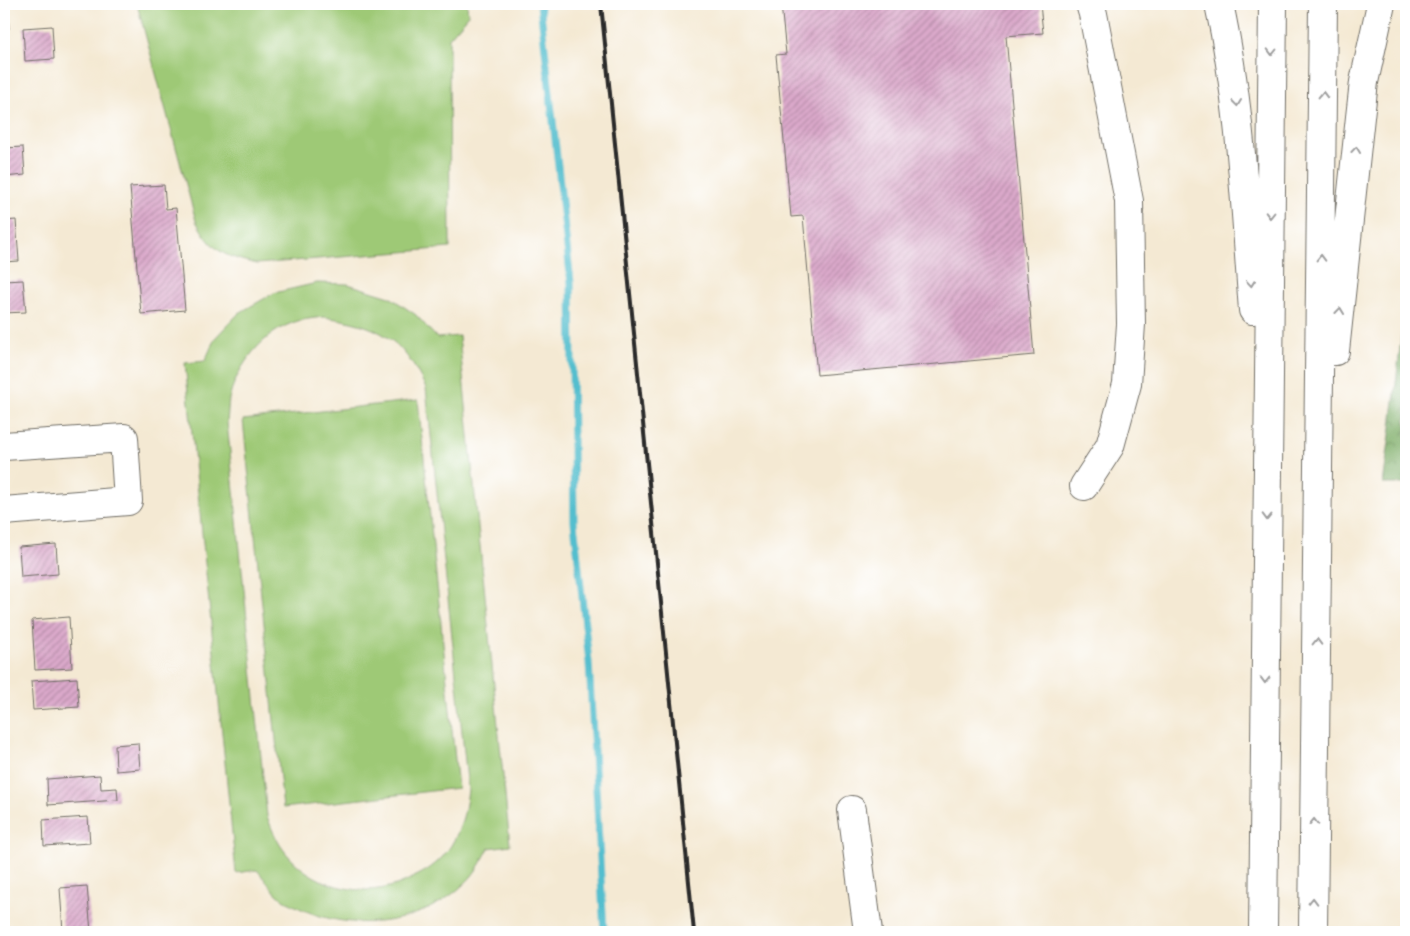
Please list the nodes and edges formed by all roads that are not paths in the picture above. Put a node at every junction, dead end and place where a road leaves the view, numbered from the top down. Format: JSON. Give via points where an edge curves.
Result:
{"nodes":[{"id":1,"x":1090,"y":4,"type":"edge"},
{"id":2,"x":1219,"y":4,"type":"edge"},
{"id":3,"x":1273,"y":4,"type":"edge"},
{"id":4,"x":1324,"y":4,"type":"edge"},
{"id":5,"x":1381,"y":4,"type":"edge"},
{"id":6,"x":4,"y":446,"type":"edge"},
{"id":7,"x":1084,"y":486,"type":"dead end"},
{"id":8,"x":1267,"y":486,"type":"junction"},
{"id":9,"x":1319,"y":499,"type":"junction"},
{"id":10,"x":4,"y":511,"type":"edge"},
{"id":11,"x":852,"y":810,"type":"dead end"},
{"id":12,"x":868,"y":932,"type":"edge"},
{"id":13,"x":1262,"y":932,"type":"edge"},
{"id":14,"x":1313,"y":932,"type":"edge"}],
"edges":[{"from":1,"to":7,"type":"main road","via":[[1129,201],[1131,324],[1127,384],[1110,446]]},
{"from":2,"to":8,"type":"main road","one_way":true,"via":[[1239,120]]},
{"from":3,"to":8,"type":"main road","one_way":true},
{"from":9,"to":4,"type":"main road","one_way":true},
{"from":9,"to":5,"type":"main road","one_way":true,"via":[[1364,82]]},
{"from":6,"to":10,"type":"main road","via":[[124,438],[128,501]]},
{"from":8,"to":13,"type":"main road","one_way":true},
{"from":14,"to":9,"type":"main road","one_way":true},
{"from":11,"to":12,"type":"main road"}]}
